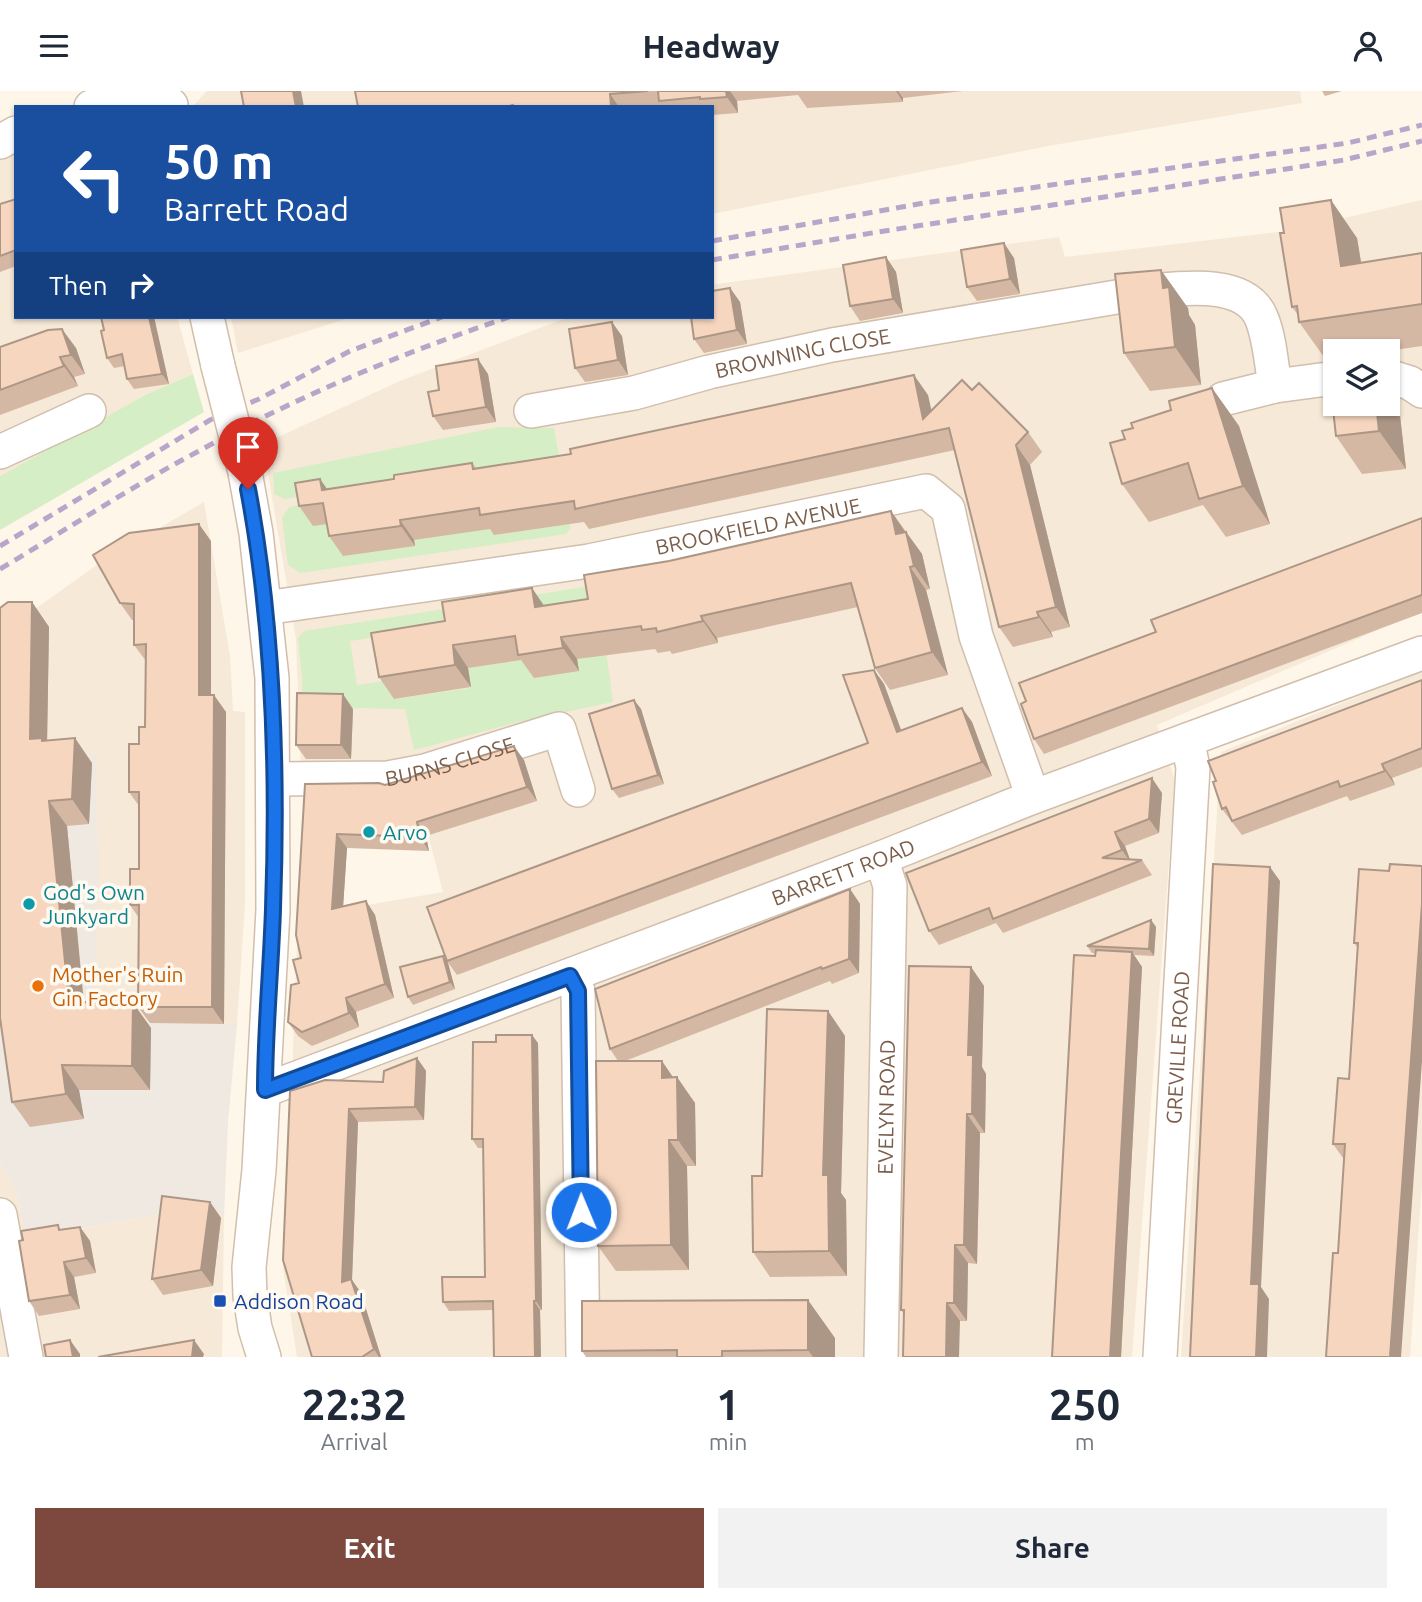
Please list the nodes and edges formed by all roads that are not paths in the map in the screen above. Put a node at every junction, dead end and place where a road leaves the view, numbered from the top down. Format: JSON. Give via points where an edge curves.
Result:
{"nodes":[{"id":1,"x":172,"y":101,"type":"edge"},
{"id":2,"x":114,"y":105,"type":"edge"},
{"id":3,"x":206,"y":319,"type":"edge"},
{"id":4,"x":1323,"y":380,"type":"edge"},
{"id":5,"x":1400,"y":380,"type":"edge"},
{"id":6,"x":1275,"y":386,"type":"junction"},
{"id":7,"x":1422,"y":391,"type":"edge"},
{"id":8,"x":1223,"y":398,"type":"dead end"},
{"id":9,"x":89,"y":411,"type":"dead end"},
{"id":10,"x":531,"y":411,"type":"dead end"},
{"id":11,"x":0,"y":451,"type":"edge"},
{"id":12,"x":265,"y":608,"type":"junction"},
{"id":13,"x":1422,"y":653,"type":"edge"},
{"id":14,"x":1187,"y":740,"type":"junction"},
{"id":15,"x":274,"y":779,"type":"junction"},
{"id":16,"x":578,"y":790,"type":"dead end"},
{"id":17,"x":1033,"y":797,"type":"junction"},
{"id":18,"x":881,"y":858,"type":"junction"},
{"id":19,"x":570,"y":976,"type":"junction"},
{"id":20,"x":265,"y":1090,"type":"junction"},
{"id":21,"x":0,"y":1215,"type":"edge"},
{"id":22,"x":26,"y":1357,"type":"edge"},
{"id":23,"x":264,"y":1357,"type":"edge"},
{"id":24,"x":583,"y":1357,"type":"edge"},
{"id":25,"x":881,"y":1357,"type":"edge"},
{"id":26,"x":1160,"y":1357,"type":"edge"}],
"edges":[{"from":1,"to":2,"type":"street"},
{"from":3,"to":12,"type":"street","bridge":true,"via":[[246,472]]},
{"from":4,"to":6,"type":"street"},
{"from":5,"to":7,"type":"street"},
{"from":6,"to":8,"type":"street"},
{"from":6,"to":10,"type":"street","name":"BROWNING CLOSE","via":[[1255,307],[1240,296],[1217,289],[1191,288],[832,345],[634,393]]},
{"from":9,"to":11,"type":"street"},
{"from":12,"to":15,"type":"street"},
{"from":12,"to":17,"type":"street","name":"BROOKFIELD AVENUE","via":[[589,561],[926,491],[948,509],[976,636]]},
{"from":13,"to":14,"type":"street","name":"BARRETT ROAD"},
{"from":14,"to":17,"type":"street","name":"BARRETT ROAD"},
{"from":14,"to":26,"type":"street","name":"GREVILLE ROAD","via":[[1193,767]]},
{"from":15,"to":16,"type":"street","name":"BURNS CLOSE","via":[[388,778],[559,729]]},
{"from":15,"to":20,"type":"street"},
{"from":17,"to":18,"type":"street","name":"BARRETT ROAD"},
{"from":18,"to":19,"type":"street","name":"BARRETT ROAD"},
{"from":18,"to":25,"type":"street","name":"EVELYN ROAD","via":[[890,886]]},
{"from":19,"to":20,"type":"street","name":"BARRETT ROAD"},
{"from":19,"to":24,"type":"street","via":[[578,991]]},
{"from":20,"to":23,"type":"street","via":[[249,1267],[254,1328]]},
{"from":21,"to":22,"type":"street"}]}
